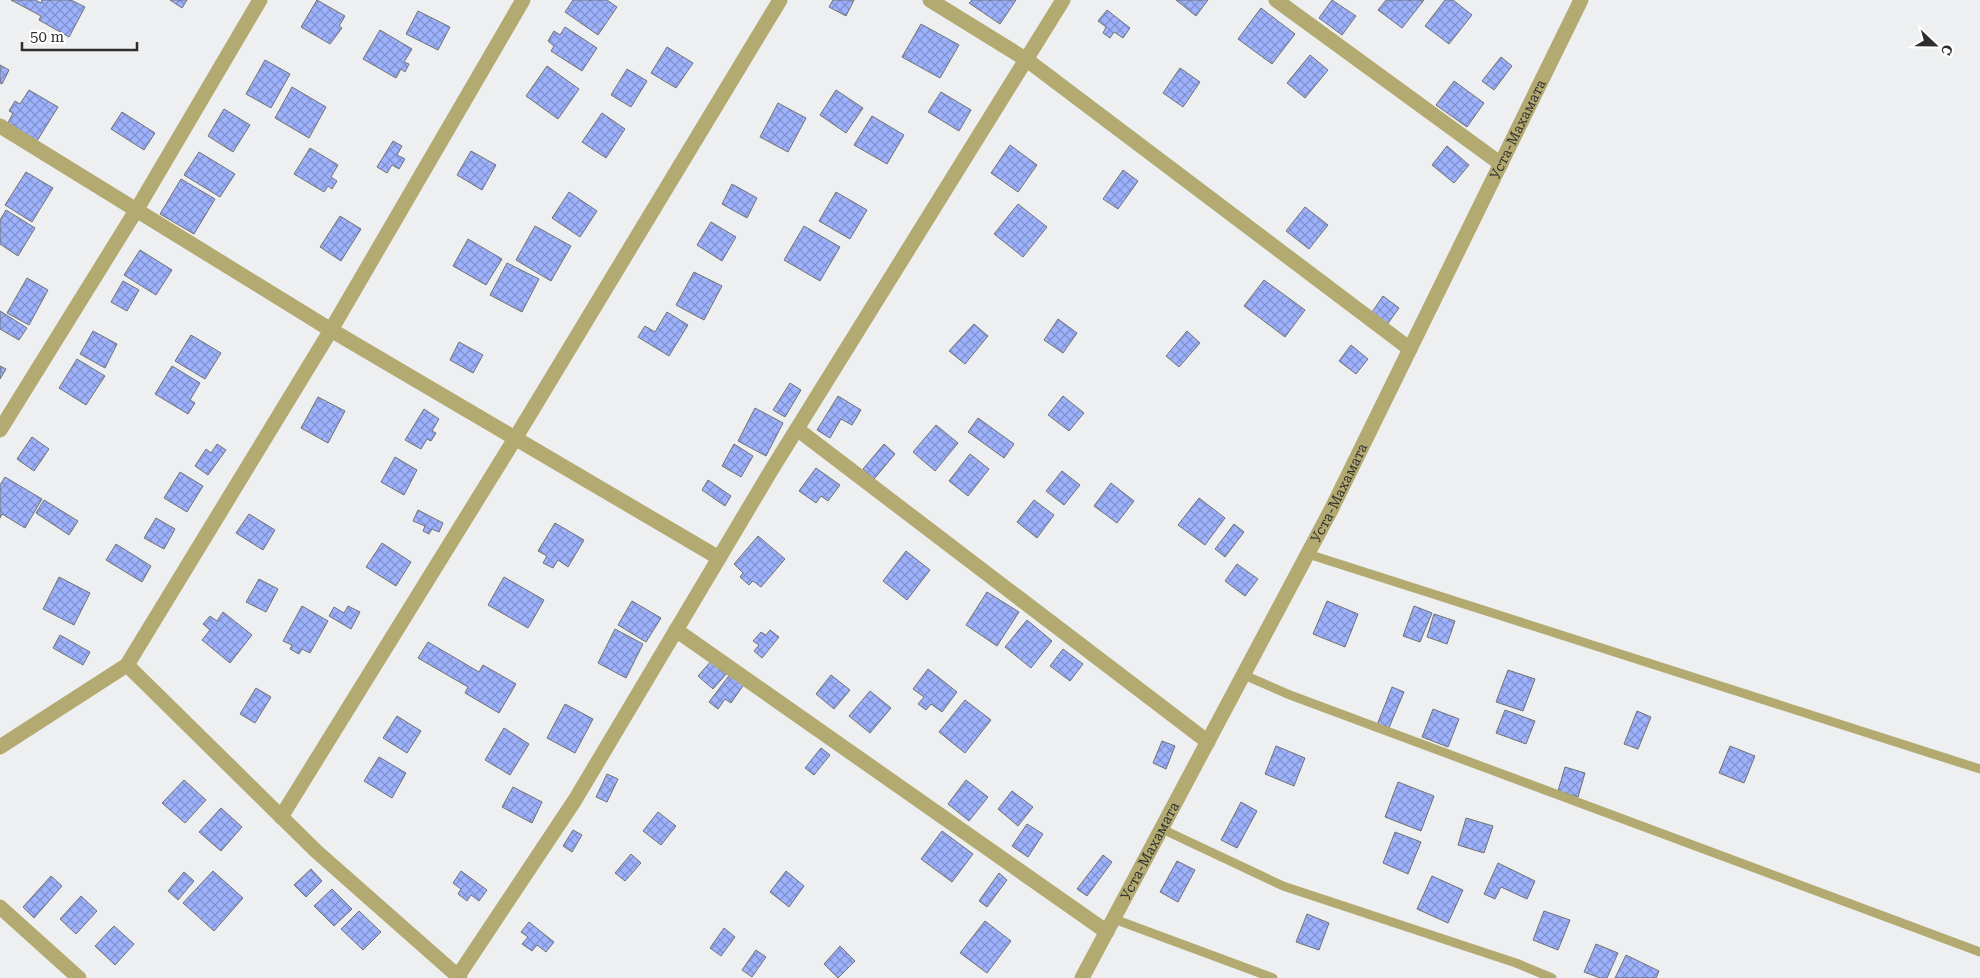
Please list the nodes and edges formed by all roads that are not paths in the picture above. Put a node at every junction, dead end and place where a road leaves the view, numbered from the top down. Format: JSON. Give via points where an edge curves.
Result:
{"nodes":[{"id":1,"x":260,"y":0,"type":"edge"},
{"id":2,"x":522,"y":0,"type":"edge"},
{"id":3,"x":780,"y":0,"type":"edge"},
{"id":4,"x":930,"y":0,"type":"edge"},
{"id":5,"x":1062,"y":0,"type":"edge"},
{"id":6,"x":1276,"y":0,"type":"edge"},
{"id":7,"x":1581,"y":0,"type":"edge"},
{"id":8,"x":1027,"y":60,"type":"junction"},
{"id":9,"x":0,"y":126,"type":"edge"},
{"id":10,"x":1501,"y":164,"type":"junction"},
{"id":11,"x":137,"y":209,"type":"junction"},
{"id":12,"x":332,"y":330,"type":"junction"},
{"id":13,"x":1410,"y":349,"type":"junction"},
{"id":14,"x":797,"y":429,"type":"junction"},
{"id":15,"x":0,"y":430,"type":"edge"},
{"id":16,"x":516,"y":438,"type":"junction"},
{"id":17,"x":1308,"y":554,"type":"junction"},
{"id":18,"x":719,"y":558,"type":"junction"},
{"id":19,"x":676,"y":630,"type":"junction"},
{"id":20,"x":126,"y":665,"type":"junction"},
{"id":21,"x":1244,"y":675,"type":"junction"},
{"id":22,"x":1208,"y":742,"type":"junction"},
{"id":23,"x":0,"y":747,"type":"edge"},
{"id":24,"x":1980,"y":769,"type":"edge"},
{"id":25,"x":281,"y":817,"type":"junction"},
{"id":26,"x":1162,"y":829,"type":"junction"},
{"id":27,"x":0,"y":907,"type":"edge"},
{"id":28,"x":1110,"y":925,"type":"junction"},
{"id":29,"x":1980,"y":952,"type":"edge"},
{"id":30,"x":459,"y":977,"type":"edge"},
{"id":31,"x":79,"y":978,"type":"edge"},
{"id":32,"x":1082,"y":978,"type":"edge"},
{"id":33,"x":1273,"y":978,"type":"edge"},
{"id":34,"x":1552,"y":978,"type":"edge"}],
"edges":[{"from":1,"to":11,"type":"street"},
{"from":2,"to":12,"type":"street"},
{"from":3,"to":16,"type":"street"},
{"from":4,"to":8,"type":"street"},
{"from":5,"to":8,"type":"street"},
{"from":6,"to":10,"type":"street"},
{"from":7,"to":10,"type":"street","name":"Уста-Махамата"},
{"from":8,"to":13,"type":"street"},
{"from":8,"to":14,"type":"street"},
{"from":9,"to":11,"type":"street"},
{"from":10,"to":13,"type":"street","name":"Уста-Махамата"},
{"from":11,"to":12,"type":"street"},
{"from":11,"to":15,"type":"street"},
{"from":12,"to":16,"type":"street"},
{"from":12,"to":20,"type":"street"},
{"from":13,"to":17,"type":"street","name":"Уста-Махамата"},
{"from":14,"to":18,"type":"street"},
{"from":14,"to":22,"type":"street"},
{"from":16,"to":18,"type":"street"},
{"from":16,"to":25,"type":"street"},
{"from":17,"to":21,"type":"street","name":"Уста-Махамата"},
{"from":17,"to":24,"type":"lane"},
{"from":18,"to":19,"type":"street"},
{"from":19,"to":28,"type":"street"},
{"from":19,"to":30,"type":"street","via":[[575,800]]},
{"from":20,"to":23,"type":"street"},
{"from":20,"to":25,"type":"street"},
{"from":21,"to":22,"type":"street","name":"Уста-Махамата"},
{"from":21,"to":29,"type":"lane","via":[[1290,695]]},
{"from":22,"to":26,"type":"street","name":"Уста-Махамата"},
{"from":25,"to":30,"type":"street"},
{"from":26,"to":28,"type":"street","name":"Уста-Махамата"},
{"from":26,"to":34,"type":"lane","via":[[1283,886],[1516,963]]},
{"from":27,"to":31,"type":"street"},
{"from":28,"to":32,"type":"street","name":"Уста-Махамата"},
{"from":28,"to":33,"type":"lane"}]}
